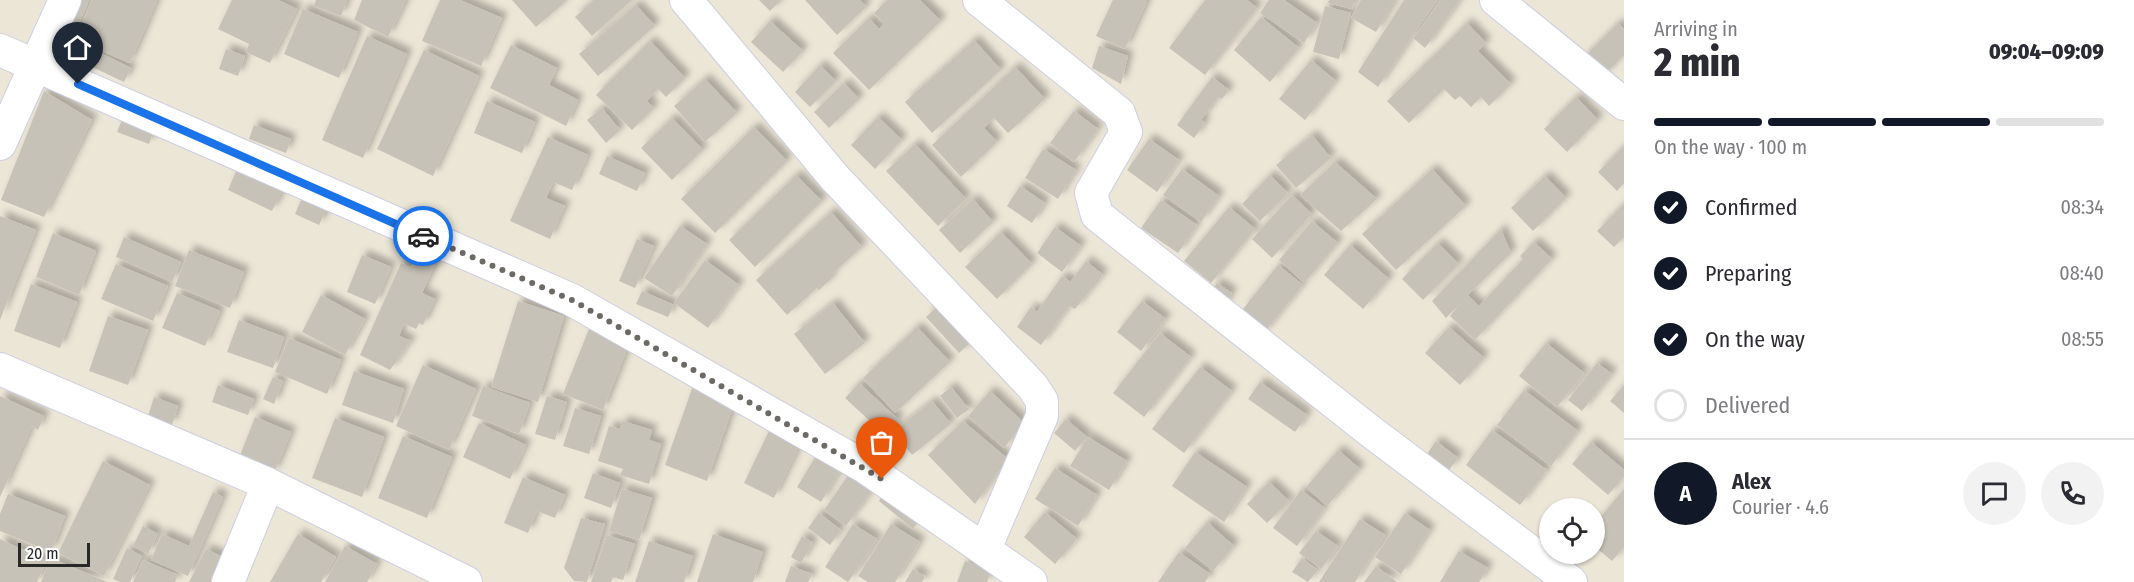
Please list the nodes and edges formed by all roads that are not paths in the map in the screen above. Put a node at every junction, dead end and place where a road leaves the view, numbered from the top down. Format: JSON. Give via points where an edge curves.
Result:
{"nodes":[{"id":1,"x":65,"y":0,"type":"edge"},
{"id":2,"x":686,"y":0,"type":"edge"},
{"id":3,"x":979,"y":0,"type":"edge"},
{"id":4,"x":1496,"y":0,"type":"edge"},
{"id":5,"x":0,"y":50,"type":"edge"},
{"id":6,"x":34,"y":65,"type":"junction"},
{"id":7,"x":1624,"y":104,"type":"edge"},
{"id":8,"x":0,"y":144,"type":"edge"},
{"id":9,"x":0,"y":369,"type":"edge"},
{"id":10,"x":268,"y":484,"type":"junction"},
{"id":11,"x":984,"y":549,"type":"junction"},
{"id":12,"x":228,"y":582,"type":"edge"},
{"id":13,"x":466,"y":582,"type":"edge"},
{"id":14,"x":1031,"y":582,"type":"edge"},
{"id":15,"x":1571,"y":582,"type":"edge"}],
"edges":[{"from":1,"to":6,"type":"street"},
{"from":2,"to":11,"type":"street","via":[[835,178],[1042,401],[1042,416]]},
{"from":3,"to":15,"type":"street","via":[[1119,113],[1126,132],[1091,193],[1097,215]]},
{"from":4,"to":7,"type":"street"},
{"from":5,"to":6,"type":"street"},
{"from":6,"to":8,"type":"street"},
{"from":6,"to":11,"type":"street","via":[[572,300],[865,467]]},
{"from":9,"to":10,"type":"street"},
{"from":10,"to":12,"type":"street"},
{"from":10,"to":13,"type":"street"},
{"from":11,"to":14,"type":"street"}]}
